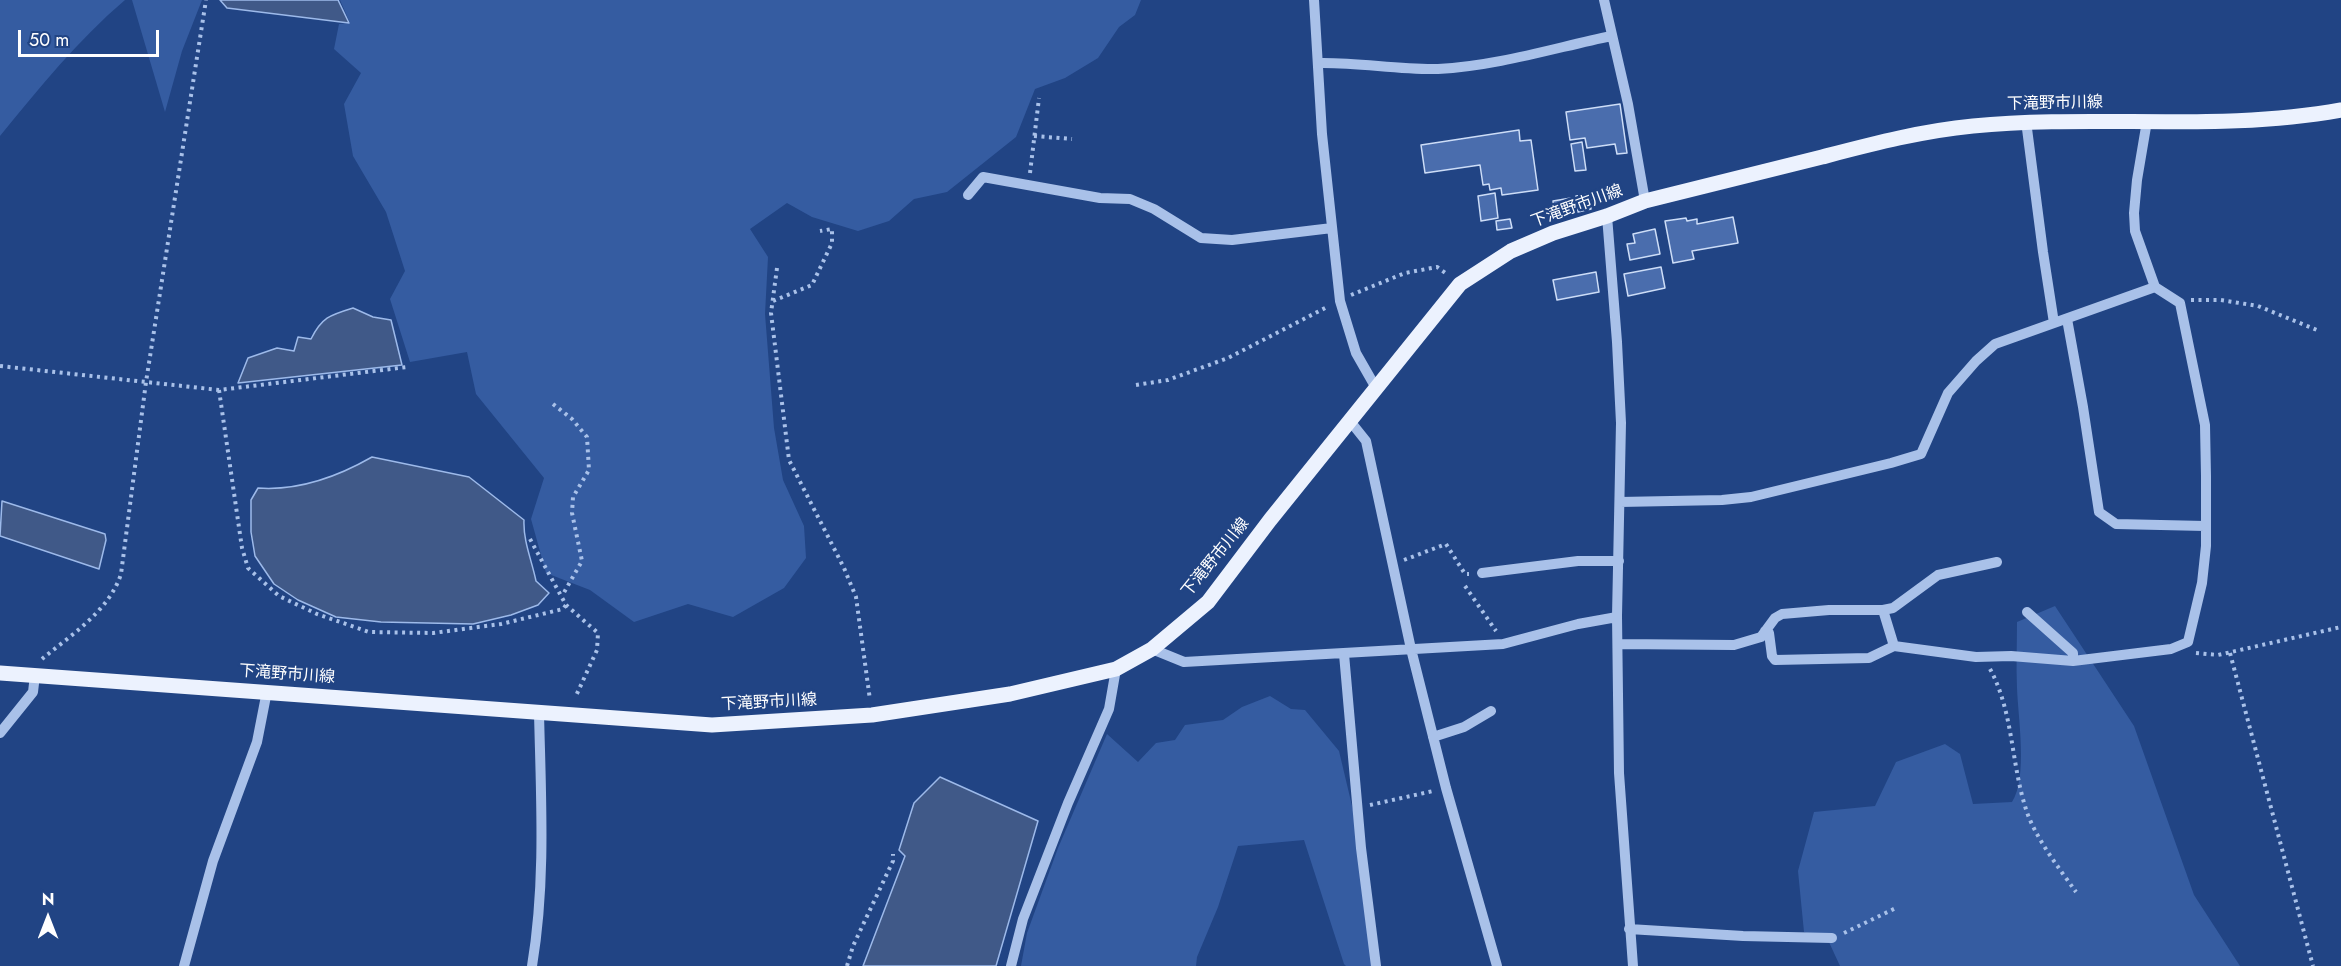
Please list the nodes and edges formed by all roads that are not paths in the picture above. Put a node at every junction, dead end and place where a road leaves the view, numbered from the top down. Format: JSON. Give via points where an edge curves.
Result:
{"nodes":[{"id":1,"x":1314,"y":0,"type":"edge"},
{"id":2,"x":1604,"y":0,"type":"edge"},
{"id":3,"x":1611,"y":36,"type":"junction"},
{"id":4,"x":1318,"y":63,"type":"junction"},
{"id":5,"x":2341,"y":110,"type":"edge"},
{"id":6,"x":2026,"y":121,"type":"junction"},
{"id":7,"x":2147,"y":121,"type":"junction"},
{"id":8,"x":968,"y":195,"type":"dead end"},
{"id":9,"x":1645,"y":201,"type":"junction"},
{"id":10,"x":1606,"y":216,"type":"junction"},
{"id":11,"x":1332,"y":228,"type":"junction"},
{"id":12,"x":2155,"y":287,"type":"junction"},
{"id":13,"x":2067,"y":319,"type":"junction"},
{"id":14,"x":2054,"y":323,"type":"junction"},
{"id":15,"x":1376,"y":388,"type":"junction"},
{"id":16,"x":1350,"y":421,"type":"junction"},
{"id":17,"x":1620,"y":502,"type":"junction"},
{"id":18,"x":2205,"y":526,"type":"junction"},
{"id":19,"x":1619,"y":561,"type":"junction"},
{"id":20,"x":1997,"y":562,"type":"dead end"},
{"id":21,"x":1482,"y":573,"type":"dead end"},
{"id":22,"x":1883,"y":610,"type":"junction"},
{"id":23,"x":2027,"y":612,"type":"dead end"},
{"id":24,"x":1617,"y":617,"type":"junction"},
{"id":25,"x":1765,"y":631,"type":"junction"},
{"id":26,"x":1618,"y":644,"type":"junction"},
{"id":27,"x":1894,"y":646,"type":"junction"},
{"id":28,"x":1152,"y":649,"type":"junction"},
{"id":29,"x":1411,"y":649,"type":"junction"},
{"id":30,"x":1344,"y":654,"type":"junction"},
{"id":31,"x":2073,"y":661,"type":"junction"},
{"id":32,"x":1116,"y":669,"type":"junction"},
{"id":33,"x":0,"y":673,"type":"edge"},
{"id":34,"x":36,"y":675,"type":"junction"},
{"id":35,"x":267,"y":691,"type":"junction"},
{"id":36,"x":1491,"y":711,"type":"dead end"},
{"id":37,"x":539,"y":713,"type":"junction"},
{"id":38,"x":0,"y":733,"type":"edge"},
{"id":39,"x":1433,"y":737,"type":"junction"},
{"id":40,"x":1629,"y":929,"type":"junction"},
{"id":41,"x":1832,"y":939,"type":"road end"},
{"id":42,"x":184,"y":966,"type":"edge"},
{"id":43,"x":532,"y":966,"type":"edge"},
{"id":44,"x":1011,"y":966,"type":"edge"},
{"id":45,"x":1376,"y":966,"type":"edge"},
{"id":46,"x":1497,"y":966,"type":"edge"},
{"id":47,"x":1633,"y":966,"type":"edge"}],
"edges":[{"from":1,"to":4,"type":"street"},
{"from":2,"to":3,"type":"street"},
{"from":3,"to":4,"type":"street","via":[[1468,67],[1411,69]]},
{"from":3,"to":9,"type":"street"},
{"from":4,"to":11,"type":"street"},
{"from":5,"to":7,"type":"main road","name":"下滝野市川線","via":[[2230,120]]},
{"from":6,"to":7,"type":"main road","name":"下滝野市川線"},
{"from":6,"to":9,"type":"main road","name":"下滝野市川線","via":[[1912,134]]},
{"from":6,"to":14,"type":"street"},
{"from":7,"to":12,"type":"street","via":[[2134,213],[2135,231]]},
{"from":8,"to":11,"type":"street","via":[[983,177],[1100,198],[1130,199],[1201,238],[1232,240]]},
{"from":9,"to":10,"type":"main road","name":"下滝野市川線"},
{"from":10,"to":15,"type":"main road","name":"下滝野市川線","via":[[1553,232],[1511,251],[1460,284]]},
{"from":10,"to":17,"type":"street","via":[[1621,423]]},
{"from":11,"to":15,"type":"street","via":[[1340,301],[1356,353]]},
{"from":12,"to":13,"type":"street"},
{"from":12,"to":18,"type":"street","via":[[2180,303],[2205,425]]},
{"from":13,"to":14,"type":"street"},
{"from":13,"to":18,"type":"street","via":[[2099,512],[2116,524]]},
{"from":14,"to":17,"type":"street","via":[[1995,344],[1976,361],[1948,393],[1921,454],[1751,497]]},
{"from":15,"to":16,"type":"main road","name":"下滝野市川線"},
{"from":16,"to":28,"type":"main road","name":"下滝野市川線","via":[[1208,602]]},
{"from":16,"to":29,"type":"street","via":[[1366,441]]},
{"from":17,"to":19,"type":"street"},
{"from":18,"to":31,"type":"street","via":[[2202,583],[2188,642],[2171,649]]},
{"from":19,"to":21,"type":"street","via":[[1578,561]]},
{"from":19,"to":24,"type":"street"},
{"from":20,"to":22,"type":"street","via":[[1938,575],[1900,604]]},
{"from":22,"to":25,"type":"street","via":[[1791,612],[1775,618]]},
{"from":22,"to":27,"type":"street"},
{"from":23,"to":31,"type":"street","via":[[2073,653]]},
{"from":24,"to":26,"type":"street"},
{"from":24,"to":29,"type":"street","via":[[1505,644]]},
{"from":25,"to":26,"type":"street","via":[[1761,637],[1734,645]]},
{"from":25,"to":27,"type":"street","via":[[1769,633],[1775,660],[1869,658]]},
{"from":26,"to":40,"type":"street","via":[[1619,772]]},
{"from":27,"to":31,"type":"street","via":[[1986,657]]},
{"from":28,"to":30,"type":"street","via":[[1184,662]]},
{"from":28,"to":32,"type":"main road","name":"下滝野市川線"},
{"from":29,"to":30,"type":"street"},
{"from":29,"to":39,"type":"street"},
{"from":30,"to":45,"type":"street"},
{"from":32,"to":37,"type":"main road","name":"下滝野市川線","via":[[1010,694],[872,716],[712,725]]},
{"from":32,"to":44,"type":"street","via":[[1109,709],[1023,919]]},
{"from":33,"to":34,"type":"main road","name":"下滝野市川線"},
{"from":34,"to":35,"type":"main road","name":"下滝野市川線"},
{"from":34,"to":38,"type":"street","via":[[33,692]]},
{"from":35,"to":37,"type":"main road","name":"下滝野市川線"},
{"from":35,"to":42,"type":"street","via":[[257,742],[213,861]]},
{"from":36,"to":39,"type":"street","via":[[1464,727]]},
{"from":37,"to":43,"type":"street","via":[[542,873]]},
{"from":39,"to":46,"type":"street"},
{"from":40,"to":41,"type":"street"},
{"from":40,"to":47,"type":"street"}]}
